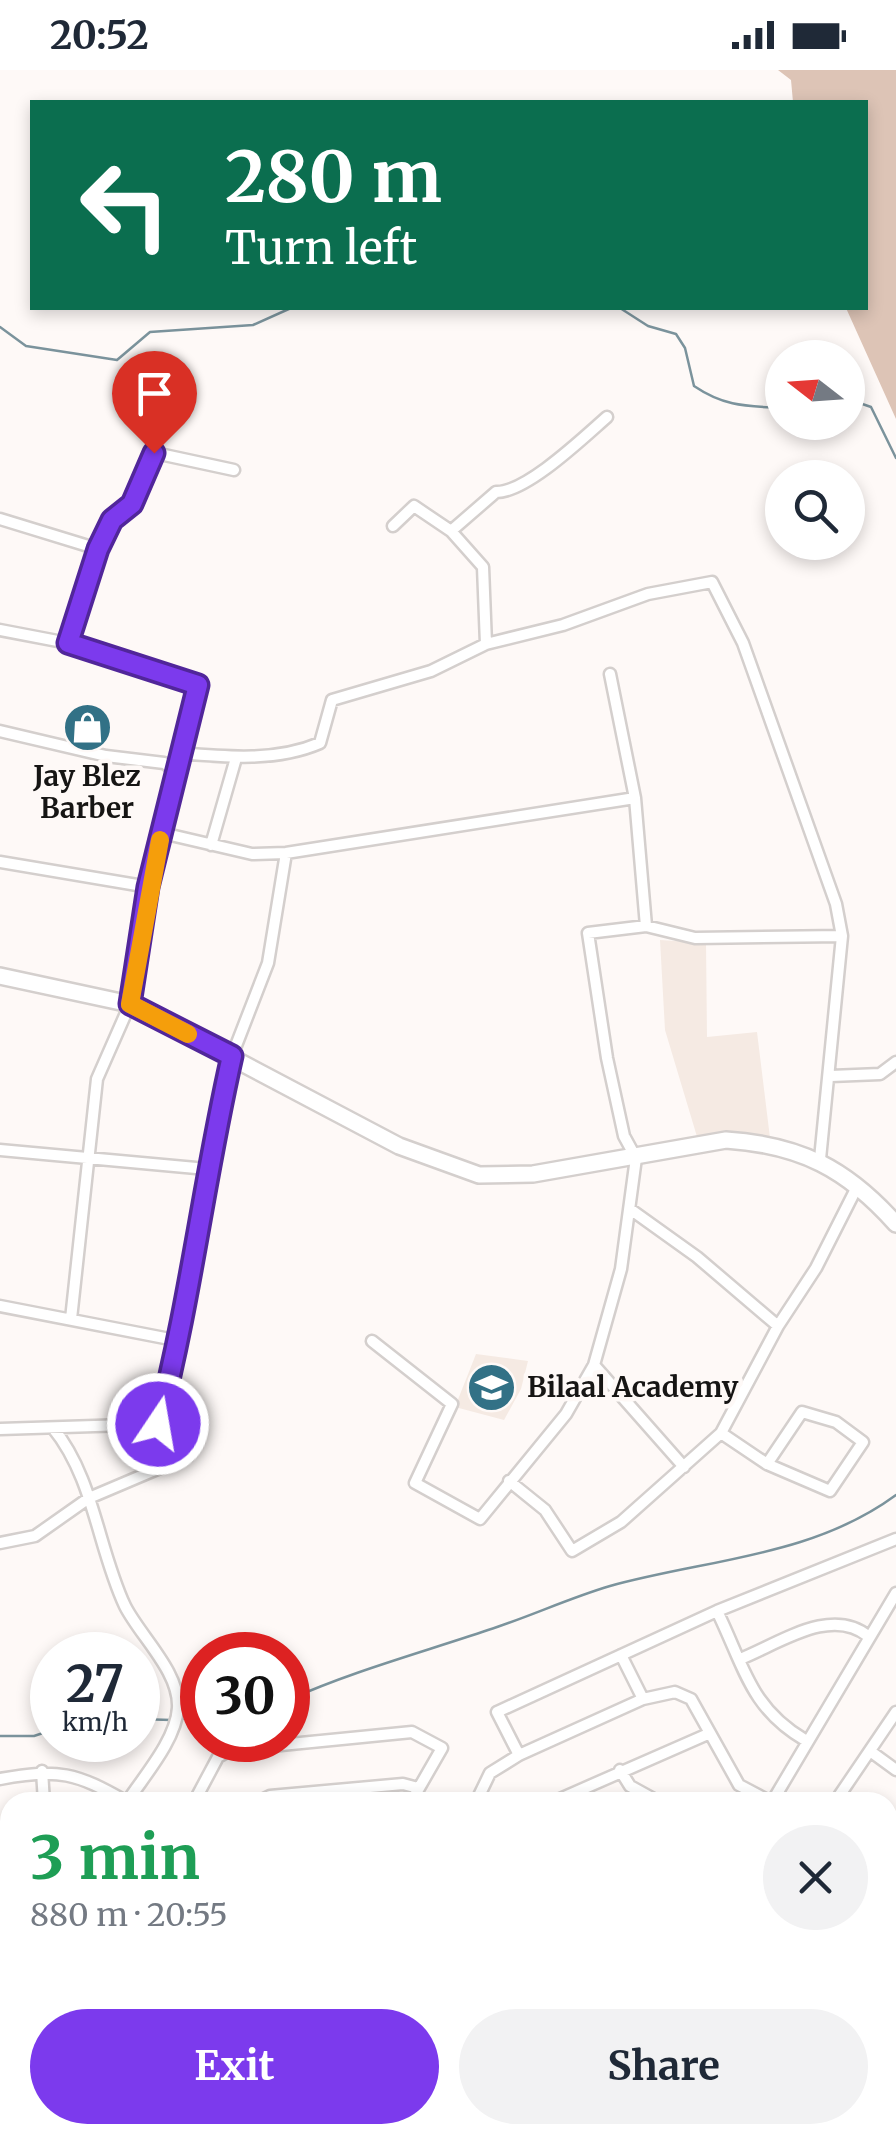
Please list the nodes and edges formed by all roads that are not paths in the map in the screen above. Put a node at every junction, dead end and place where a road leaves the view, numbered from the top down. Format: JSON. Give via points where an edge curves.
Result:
{"nodes":[{"id":1,"x":608,"y":416,"type":"dead end"},
{"id":2,"x":234,"y":470,"type":"dead end"},
{"id":3,"x":0,"y":519,"type":"edge"},
{"id":4,"x":393,"y":526,"type":"dead end"},
{"id":5,"x":451,"y":531,"type":"junction"},
{"id":6,"x":98,"y":549,"type":"junction"},
{"id":7,"x":0,"y":630,"type":"edge"},
{"id":8,"x":68,"y":643,"type":"junction"},
{"id":9,"x":486,"y":644,"type":"junction"},
{"id":10,"x":610,"y":674,"type":"dead end"},
{"id":11,"x":0,"y":732,"type":"edge"},
{"id":12,"x":178,"y":753,"type":"junction"},
{"id":13,"x":236,"y":758,"type":"junction"},
{"id":14,"x":174,"y":770,"type":"junction"},
{"id":15,"x":634,"y":798,"type":"junction"},
{"id":16,"x":162,"y":833,"type":"junction"},
{"id":17,"x":211,"y":845,"type":"junction"},
{"id":18,"x":286,"y":854,"type":"junction"},
{"id":19,"x":0,"y":862,"type":"edge"},
{"id":20,"x":148,"y":887,"type":"junction"},
{"id":21,"x":646,"y":926,"type":"junction"},
{"id":22,"x":842,"y":936,"type":"junction"},
{"id":23,"x":0,"y":976,"type":"edge"},
{"id":24,"x":130,"y":1004,"type":"junction"},
{"id":25,"x":232,"y":1056,"type":"junction"},
{"id":26,"x":896,"y":1062,"type":"edge"},
{"id":27,"x":832,"y":1076,"type":"junction"},
{"id":28,"x":0,"y":1150,"type":"edge"},
{"id":29,"x":636,"y":1158,"type":"junction"},
{"id":30,"x":820,"y":1160,"type":"junction"},
{"id":31,"x":90,"y":1161,"type":"junction"},
{"id":32,"x":207,"y":1169,"type":"junction"},
{"id":33,"x":858,"y":1184,"type":"junction"},
{"id":34,"x":630,"y":1209,"type":"junction"},
{"id":35,"x":896,"y":1224,"type":"edge"},
{"id":36,"x":0,"y":1306,"type":"edge"},
{"id":37,"x":71,"y":1319,"type":"junction"},
{"id":38,"x":778,"y":1326,"type":"junction"},
{"id":39,"x":175,"y":1340,"type":"junction"},
{"id":40,"x":372,"y":1342,"type":"dead end"},
{"id":41,"x":594,"y":1365,"type":"junction"},
{"id":42,"x":158,"y":1424,"type":"junction"},
{"id":43,"x":52,"y":1428,"type":"junction"},
{"id":44,"x":0,"y":1430,"type":"edge"},
{"id":45,"x":721,"y":1433,"type":"junction"},
{"id":46,"x":767,"y":1464,"type":"junction"},
{"id":47,"x":684,"y":1467,"type":"junction"},
{"id":48,"x":400,"y":1476,"type":"dead end"},
{"id":49,"x":509,"y":1481,"type":"junction"},
{"id":50,"x":415,"y":1483,"type":"junction"},
{"id":51,"x":89,"y":1498,"type":"junction"},
{"id":52,"x":896,"y":1539,"type":"edge"},
{"id":53,"x":0,"y":1543,"type":"edge"},
{"id":54,"x":896,"y":1593,"type":"edge"},
{"id":55,"x":718,"y":1612,"type":"junction"},
{"id":56,"x":868,"y":1636,"type":"junction"},
{"id":57,"x":621,"y":1655,"type":"junction"},
{"id":58,"x":740,"y":1659,"type":"junction"},
{"id":59,"x":643,"y":1699,"type":"junction"},
{"id":60,"x":896,"y":1712,"type":"edge"},
{"id":61,"x":708,"y":1734,"type":"junction"},
{"id":62,"x":805,"y":1740,"type":"junction"},
{"id":63,"x":870,"y":1751,"type":"junction"},
{"id":64,"x":519,"y":1755,"type":"junction"},
{"id":65,"x":620,"y":1770,"type":"junction"},
{"id":66,"x":896,"y":1770,"type":"edge"},
{"id":67,"x":42,"y":1771,"type":"junction"},
{"id":68,"x":0,"y":1779,"type":"edge"},
{"id":69,"x":418,"y":1788,"type":"junction"},
{"id":70,"x":43,"y":1792,"type":"edge"},
{"id":71,"x":110,"y":1792,"type":"edge"},
{"id":72,"x":133,"y":1792,"type":"edge"},
{"id":73,"x":199,"y":1792,"type":"edge"},
{"id":74,"x":342,"y":1792,"type":"edge"},
{"id":75,"x":416,"y":1792,"type":"edge"},
{"id":76,"x":481,"y":1792,"type":"edge"},
{"id":77,"x":585,"y":1792,"type":"edge"},
{"id":78,"x":641,"y":1792,"type":"edge"},
{"id":79,"x":751,"y":1792,"type":"edge"},
{"id":80,"x":777,"y":1792,"type":"edge"},
{"id":81,"x":842,"y":1792,"type":"edge"}],
"edges":[{"from":1,"to":5,"type":"street"},
{"from":2,"to":6,"type":"street","via":[[154,453],[132,504],[112,520]]},
{"from":3,"to":6,"type":"street"},
{"from":4,"to":5,"type":"street","via":[[414,506]]},
{"from":5,"to":9,"type":"street","via":[[484,566]]},
{"from":6,"to":8,"type":"street"},
{"from":7,"to":8,"type":"street"},
{"from":8,"to":12,"type":"street","via":[[198,685]]},
{"from":9,"to":13,"type":"street","via":[[432,671],[332,700],[320,743]]},
{"from":9,"to":22,"type":"street","via":[[563,626],[648,594],[712,582],[743,643]]},
{"from":10,"to":15,"type":"street"},
{"from":11,"to":14,"type":"street"},
{"from":12,"to":13,"type":"street"},
{"from":12,"to":14,"type":"street"},
{"from":13,"to":17,"type":"street"},
{"from":14,"to":16,"type":"street"},
{"from":15,"to":18,"type":"street"},
{"from":15,"to":21,"type":"street"},
{"from":16,"to":17,"type":"street"},
{"from":16,"to":20,"type":"street"},
{"from":17,"to":18,"type":"street"},
{"from":18,"to":25,"type":"street","via":[[268,963]]},
{"from":19,"to":20,"type":"street"},
{"from":20,"to":24,"type":"street"},
{"from":21,"to":22,"type":"street","via":[[695,938]]},
{"from":21,"to":29,"type":"street","via":[[588,933],[607,1058],[624,1136]]},
{"from":22,"to":27,"type":"street"},
{"from":23,"to":24,"type":"street"},
{"from":24,"to":25,"type":"street"},
{"from":24,"to":31,"type":"street","via":[[97,1079]]},
{"from":25,"to":29,"type":"street","via":[[399,1146],[480,1175]]},
{"from":25,"to":32,"type":"street"},
{"from":26,"to":27,"type":"street","via":[[880,1074]]},
{"from":27,"to":30,"type":"street"},
{"from":28,"to":31,"type":"street"},
{"from":29,"to":30,"type":"street","via":[[726,1140]]},
{"from":29,"to":34,"type":"street"},
{"from":30,"to":33,"type":"street"},
{"from":31,"to":32,"type":"street"},
{"from":31,"to":37,"type":"street"},
{"from":32,"to":39,"type":"street","via":[[191,1284]]},
{"from":33,"to":35,"type":"street"},
{"from":33,"to":38,"type":"street"},
{"from":34,"to":38,"type":"street"},
{"from":34,"to":41,"type":"street"},
{"from":36,"to":37,"type":"street"},
{"from":37,"to":39,"type":"street"},
{"from":38,"to":45,"type":"street"},
{"from":39,"to":42,"type":"street"},
{"from":40,"to":50,"type":"street","via":[[452,1404]]},
{"from":41,"to":47,"type":"street"},
{"from":41,"to":49,"type":"street","via":[[566,1414]]},
{"from":42,"to":43,"type":"street"},
{"from":42,"to":51,"type":"street","via":[[188,1456]]},
{"from":43,"to":44,"type":"street"},
{"from":43,"to":51,"type":"street","via":[[67,1445]]},
{"from":45,"to":46,"type":"street"},
{"from":45,"to":47,"type":"street"},
{"from":46,"to":46,"type":"street","via":[[830,1491],[863,1442],[836,1422],[802,1412]]},
{"from":47,"to":49,"type":"street","via":[[621,1522],[572,1551],[545,1510]]},
{"from":48,"to":50,"type":"street"},
{"from":49,"to":50,"type":"street","via":[[480,1519]]},
{"from":51,"to":53,"type":"street","via":[[34,1536]]},
{"from":51,"to":72,"type":"street","via":[[120,1596],[178,1701],[174,1725]]},
{"from":52,"to":55,"type":"street"},
{"from":54,"to":56,"type":"street"},
{"from":55,"to":57,"type":"street"},
{"from":55,"to":58,"type":"street"},
{"from":56,"to":58,"type":"street","via":[[834,1621]]},
{"from":56,"to":62,"type":"street"},
{"from":57,"to":59,"type":"street"},
{"from":57,"to":64,"type":"street","via":[[497,1712]]},
{"from":58,"to":62,"type":"street","via":[[752,1694],[775,1723]]},
{"from":59,"to":61,"type":"street","via":[[675,1692],[691,1699]]},
{"from":59,"to":64,"type":"street"},
{"from":60,"to":63,"type":"street"},
{"from":61,"to":65,"type":"street"},
{"from":61,"to":79,"type":"street","via":[[739,1786]]},
{"from":62,"to":80,"type":"street"},
{"from":63,"to":66,"type":"street"},
{"from":63,"to":81,"type":"street"},
{"from":64,"to":76,"type":"street","via":[[490,1773]]},
{"from":65,"to":77,"type":"street"},
{"from":65,"to":78,"type":"street"},
{"from":67,"to":68,"type":"street"},
{"from":67,"to":70,"type":"street"},
{"from":67,"to":71,"type":"street","via":[[82,1776]]},
{"from":69,"to":73,"type":"street","via":[[442,1748],[412,1732],[230,1750],[218,1757]]},
{"from":69,"to":74,"type":"street"},
{"from":69,"to":75,"type":"street"}]}
